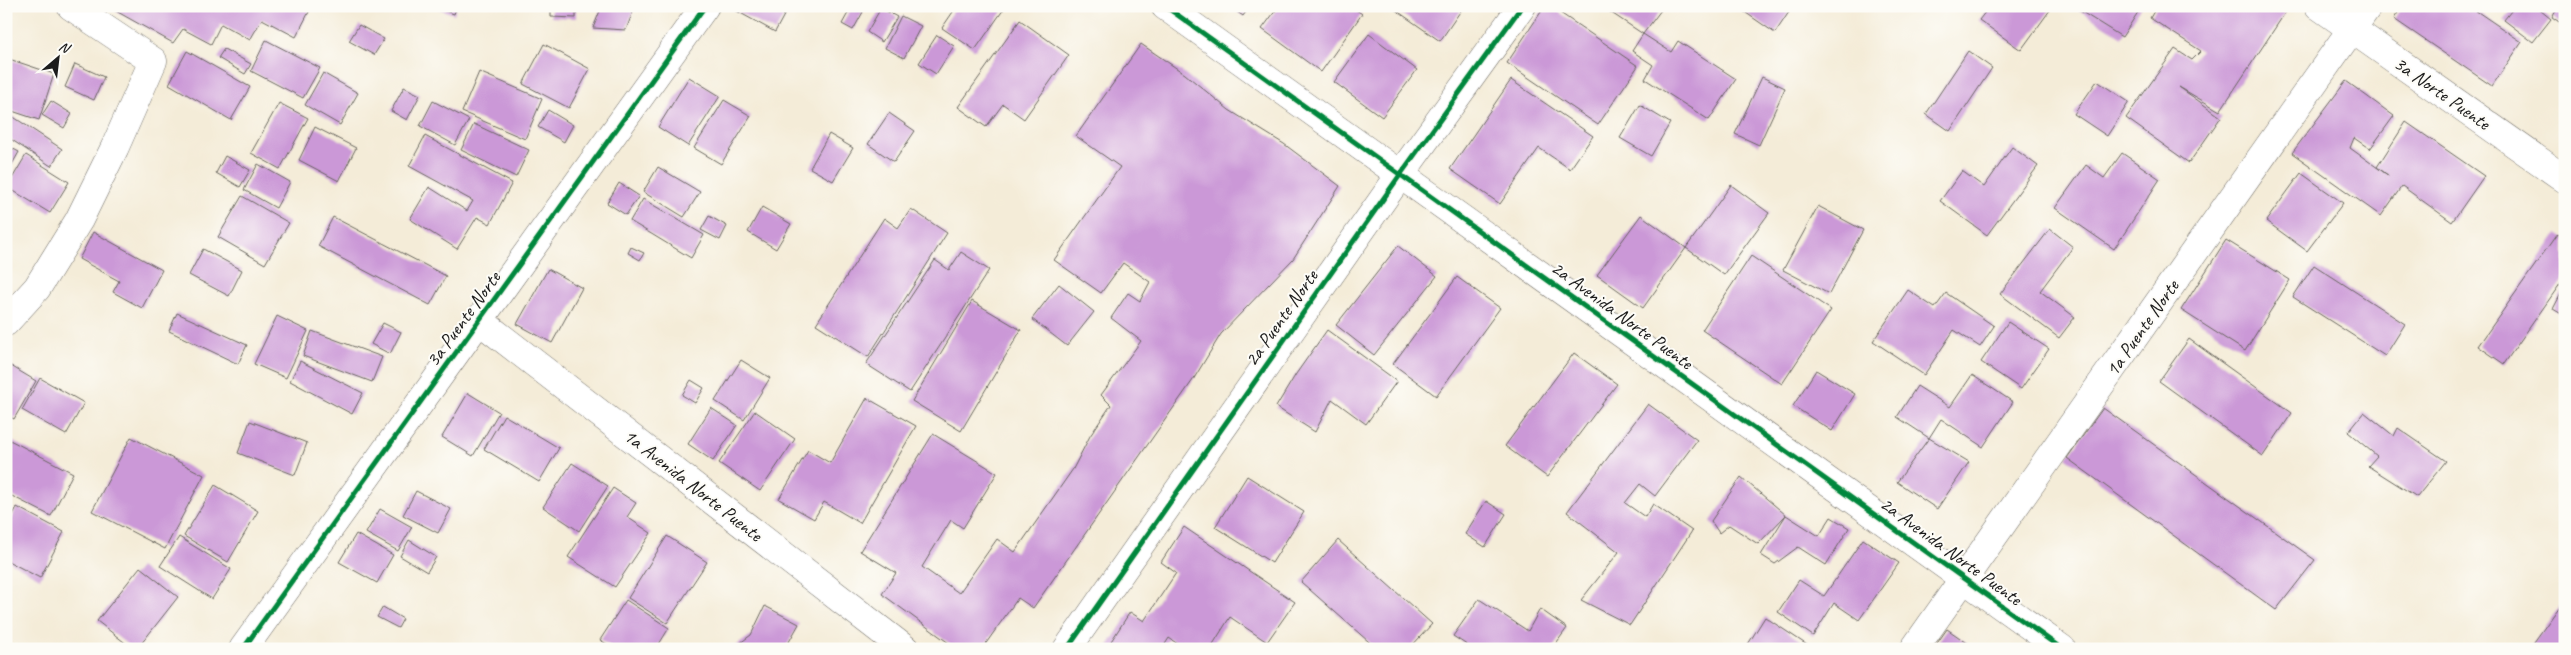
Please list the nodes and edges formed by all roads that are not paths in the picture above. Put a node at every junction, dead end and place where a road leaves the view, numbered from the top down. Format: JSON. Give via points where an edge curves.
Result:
{"nodes":[{"id":1,"x":71,"y":6,"type":"edge"},
{"id":2,"x":705,"y":6,"type":"edge"},
{"id":3,"x":1165,"y":6,"type":"edge"},
{"id":4,"x":1522,"y":6,"type":"edge"},
{"id":5,"x":2320,"y":6,"type":"edge"},
{"id":6,"x":2368,"y":6,"type":"edge"},
{"id":7,"x":2352,"y":30,"type":"junction"},
{"id":8,"x":1400,"y":175,"type":"junction"},
{"id":9,"x":2565,"y":180,"type":"edge"},
{"id":10,"x":480,"y":321,"type":"junction"},
{"id":11,"x":6,"y":322,"type":"edge"},
{"id":12,"x":1964,"y":579,"type":"junction"},
{"id":13,"x":243,"y":649,"type":"edge"},
{"id":14,"x":905,"y":649,"type":"edge"},
{"id":15,"x":1067,"y":649,"type":"edge"},
{"id":16,"x":1914,"y":649,"type":"edge"},
{"id":17,"x":2062,"y":649,"type":"edge"}],
"edges":[{"from":1,"to":11,"type":"street","via":[[153,60],[79,220],[37,288]]},
{"from":2,"to":10,"type":"street","name":"3a Puente Norte"},
{"from":3,"to":8,"type":"street","name":"2a Avenida Norte Puente"},
{"from":4,"to":8,"type":"street","name":"2a Puente Norte"},
{"from":5,"to":7,"type":"street","name":"3a Norte Puente"},
{"from":6,"to":7,"type":"street","name":"1a Puente Norte"},
{"from":7,"to":9,"type":"street","name":"3a Norte Puente"},
{"from":7,"to":12,"type":"street","name":"1a Puente Norte"},
{"from":8,"to":12,"type":"street","name":"2a Avenida Norte Puente"},
{"from":8,"to":15,"type":"street","name":"2a Puente Norte"},
{"from":10,"to":13,"type":"street","name":"3a Puente Norte"},
{"from":10,"to":14,"type":"street","name":"1a Avenida Norte Puente"},
{"from":12,"to":16,"type":"street","name":"1a Puente Norte"},
{"from":12,"to":17,"type":"street","name":"2a Avenida Norte Puente"}]}
